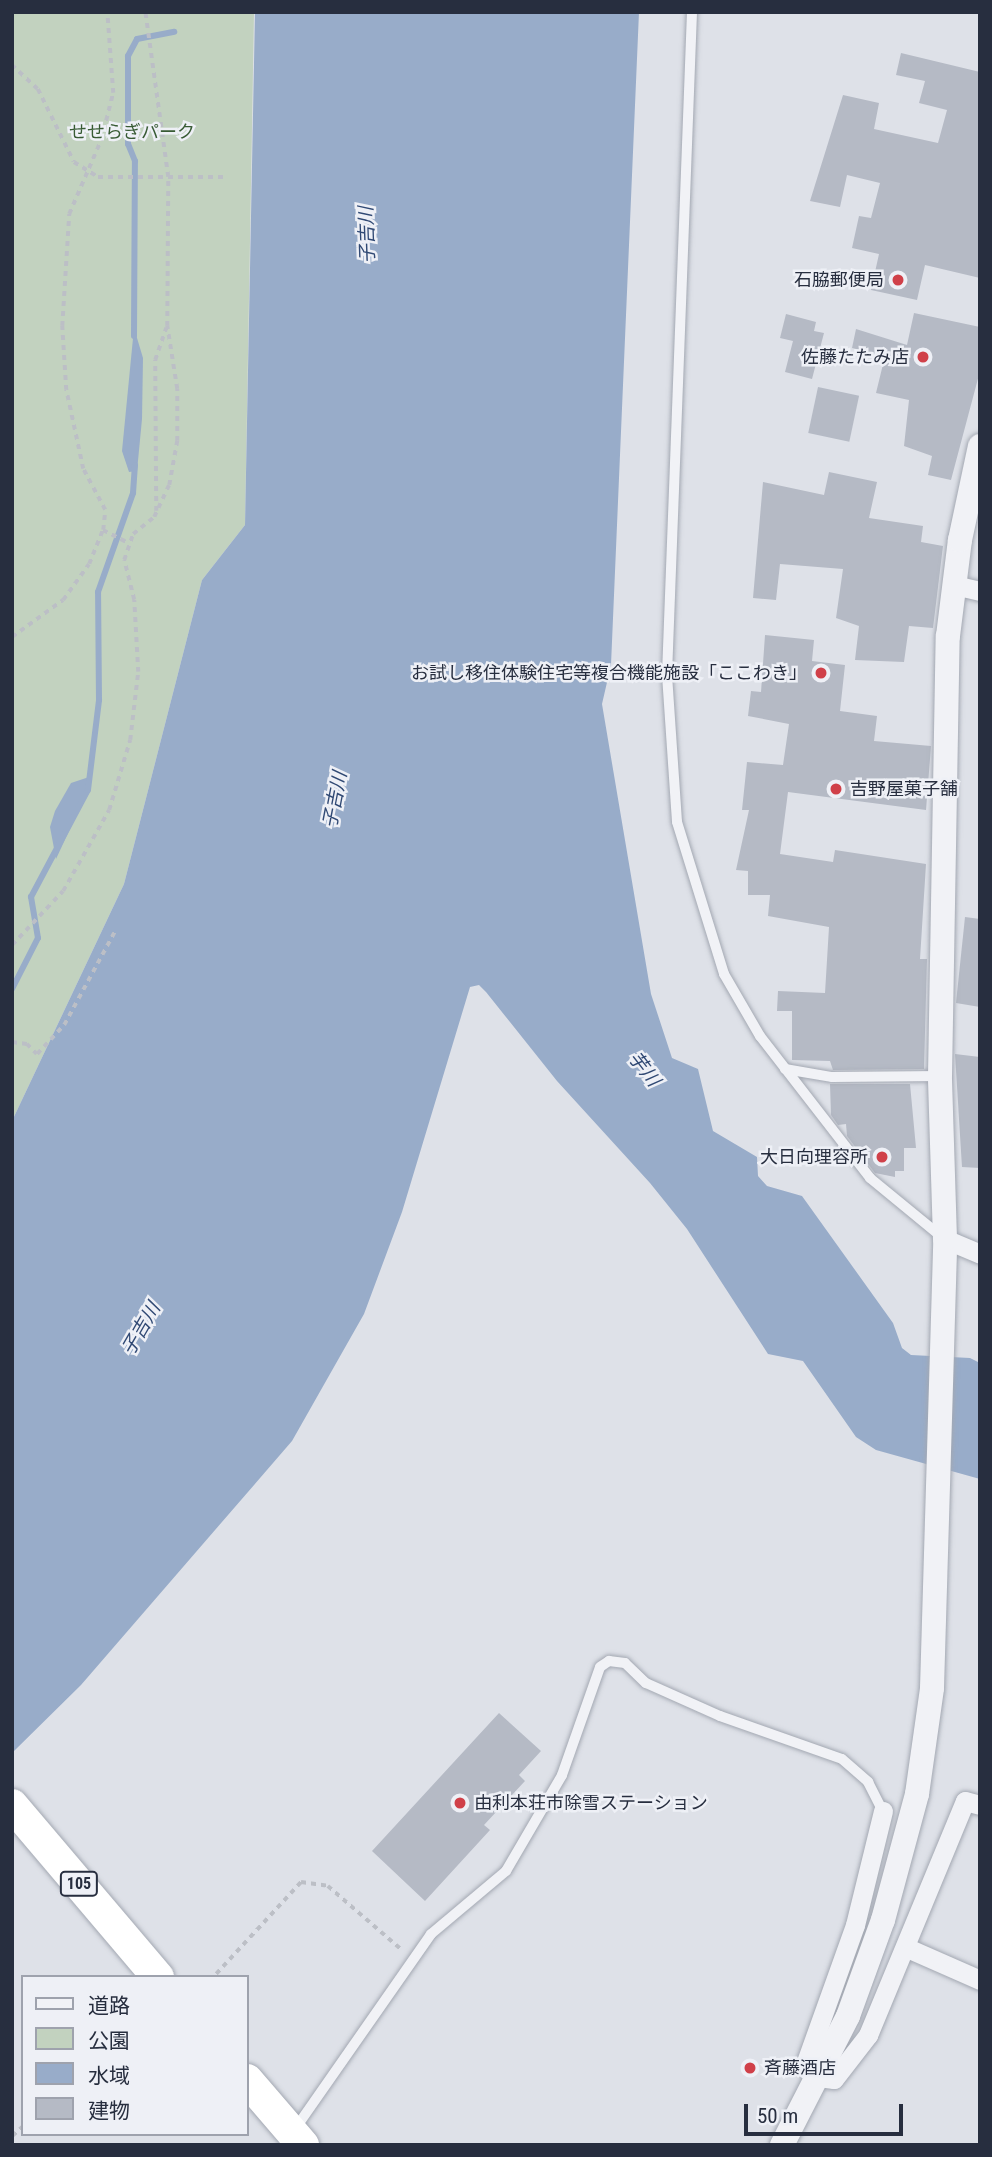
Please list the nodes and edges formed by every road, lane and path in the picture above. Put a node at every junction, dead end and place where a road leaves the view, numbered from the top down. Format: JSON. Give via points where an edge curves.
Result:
{"nodes":[{"id":1,"x":107,"y":12,"type":"edge"},
{"id":2,"x":145,"y":12,"type":"edge"},
{"id":3,"x":692,"y":12,"type":"edge"},
{"id":4,"x":12,"y":65,"type":"edge"},
{"id":5,"x":88,"y":170,"type":"junction"},
{"id":6,"x":168,"y":177,"type":"junction"},
{"id":7,"x":224,"y":177,"type":"dead end"},
{"id":8,"x":167,"y":326,"type":"junction"},
{"id":9,"x":980,"y":446,"type":"edge"},
{"id":10,"x":156,"y":512,"type":"junction"},
{"id":11,"x":103,"y":530,"type":"junction"},
{"id":12,"x":129,"y":543,"type":"junction"},
{"id":13,"x":954,"y":585,"type":"junction"},
{"id":14,"x":980,"y":592,"type":"edge"},
{"id":15,"x":12,"y":637,"type":"edge"},
{"id":16,"x":115,"y":931,"type":"dead end"},
{"id":17,"x":12,"y":945,"type":"edge"},
{"id":18,"x":12,"y":1042,"type":"edge"},
{"id":19,"x":785,"y":1069,"type":"junction"},
{"id":20,"x":940,"y":1076,"type":"junction"},
{"id":21,"x":945,"y":1240,"type":"junction"},
{"id":22,"x":980,"y":1254,"type":"edge"},
{"id":23,"x":12,"y":1805,"type":"edge"},
{"id":24,"x":980,"y":1805,"type":"edge"},
{"id":25,"x":883,"y":1811,"type":"joint"},
{"id":26,"x":905,"y":1947,"type":"junction"},
{"id":27,"x":412,"y":1958,"type":"junction"},
{"id":28,"x":152,"y":1970,"type":"edge"},
{"id":29,"x":216,"y":1974,"type":"dead end"},
{"id":30,"x":980,"y":1980,"type":"edge"},
{"id":31,"x":818,"y":2077,"type":"junction"},
{"id":32,"x":248,"y":2081,"type":"edge"},
{"id":33,"x":298,"y":2139,"type":"edge"},
{"id":34,"x":782,"y":2145,"type":"edge"}],
"edges":[{"from":1,"to":5,"type":"path","via":[[113,93]]},
{"from":2,"to":6,"type":"path","via":[[146,48]]},
{"from":3,"to":19,"type":"lane","via":[[671,521],[670,754],[677,822],[724,974]]},
{"from":4,"to":5,"type":"path","via":[[38,89],[74,162]]},
{"from":5,"to":6,"type":"path","via":[[121,178]]},
{"from":5,"to":11,"type":"path","via":[[69,214],[62,326],[66,390],[83,469],[104,510]]},
{"from":6,"to":7,"type":"path"},
{"from":6,"to":8,"type":"path"},
{"from":8,"to":10,"type":"path","via":[[155,360]]},
{"from":8,"to":10,"type":"path","via":[[177,389],[177,441],[169,485]]},
{"from":9,"to":13,"type":"street"},
{"from":10,"to":12,"type":"path"},
{"from":11,"to":12,"type":"path"},
{"from":11,"to":15,"type":"path","via":[[89,564],[63,600]]},
{"from":12,"to":17,"type":"path","via":[[124,560],[134,600],[138,672],[130,740],[109,810],[44,914]]},
{"from":13,"to":14,"type":"street"},
{"from":13,"to":20,"type":"street","via":[[948,636]]},
{"from":16,"to":18,"type":"path","via":[[64,1025],[37,1054]]},
{"from":19,"to":20,"type":"lane","via":[[832,1077]]},
{"from":19,"to":21,"type":"lane","via":[[870,1178],[915,1220]]},
{"from":20,"to":21,"type":"street"},
{"from":21,"to":22,"type":"street"},
{"from":21,"to":31,"type":"street","via":[[937,1608],[921,1775],[883,1920],[848,2017]]},
{"from":23,"to":28,"type":"highway","number":"105"},
{"from":24,"to":26,"type":"street","via":[[965,1801]]},
{"from":25,"to":27,"type":"lane","via":[[868,1782],[842,1759],[720,1716],[646,1683],[625,1662],[609,1661],[600,1667],[562,1775],[506,1871],[456,1911]]},
{"from":25,"to":31,"type":"street","via":[[855,1925],[805,2065]]},
{"from":26,"to":30,"type":"street"},
{"from":26,"to":31,"type":"street","via":[[868,2035],[834,2079]]},
{"from":27,"to":29,"type":"path","via":[[328,1886],[301,1882]]},
{"from":27,"to":33,"type":"lane"},
{"from":31,"to":34,"type":"street"},
{"from":32,"to":33,"type":"highway"}]}
